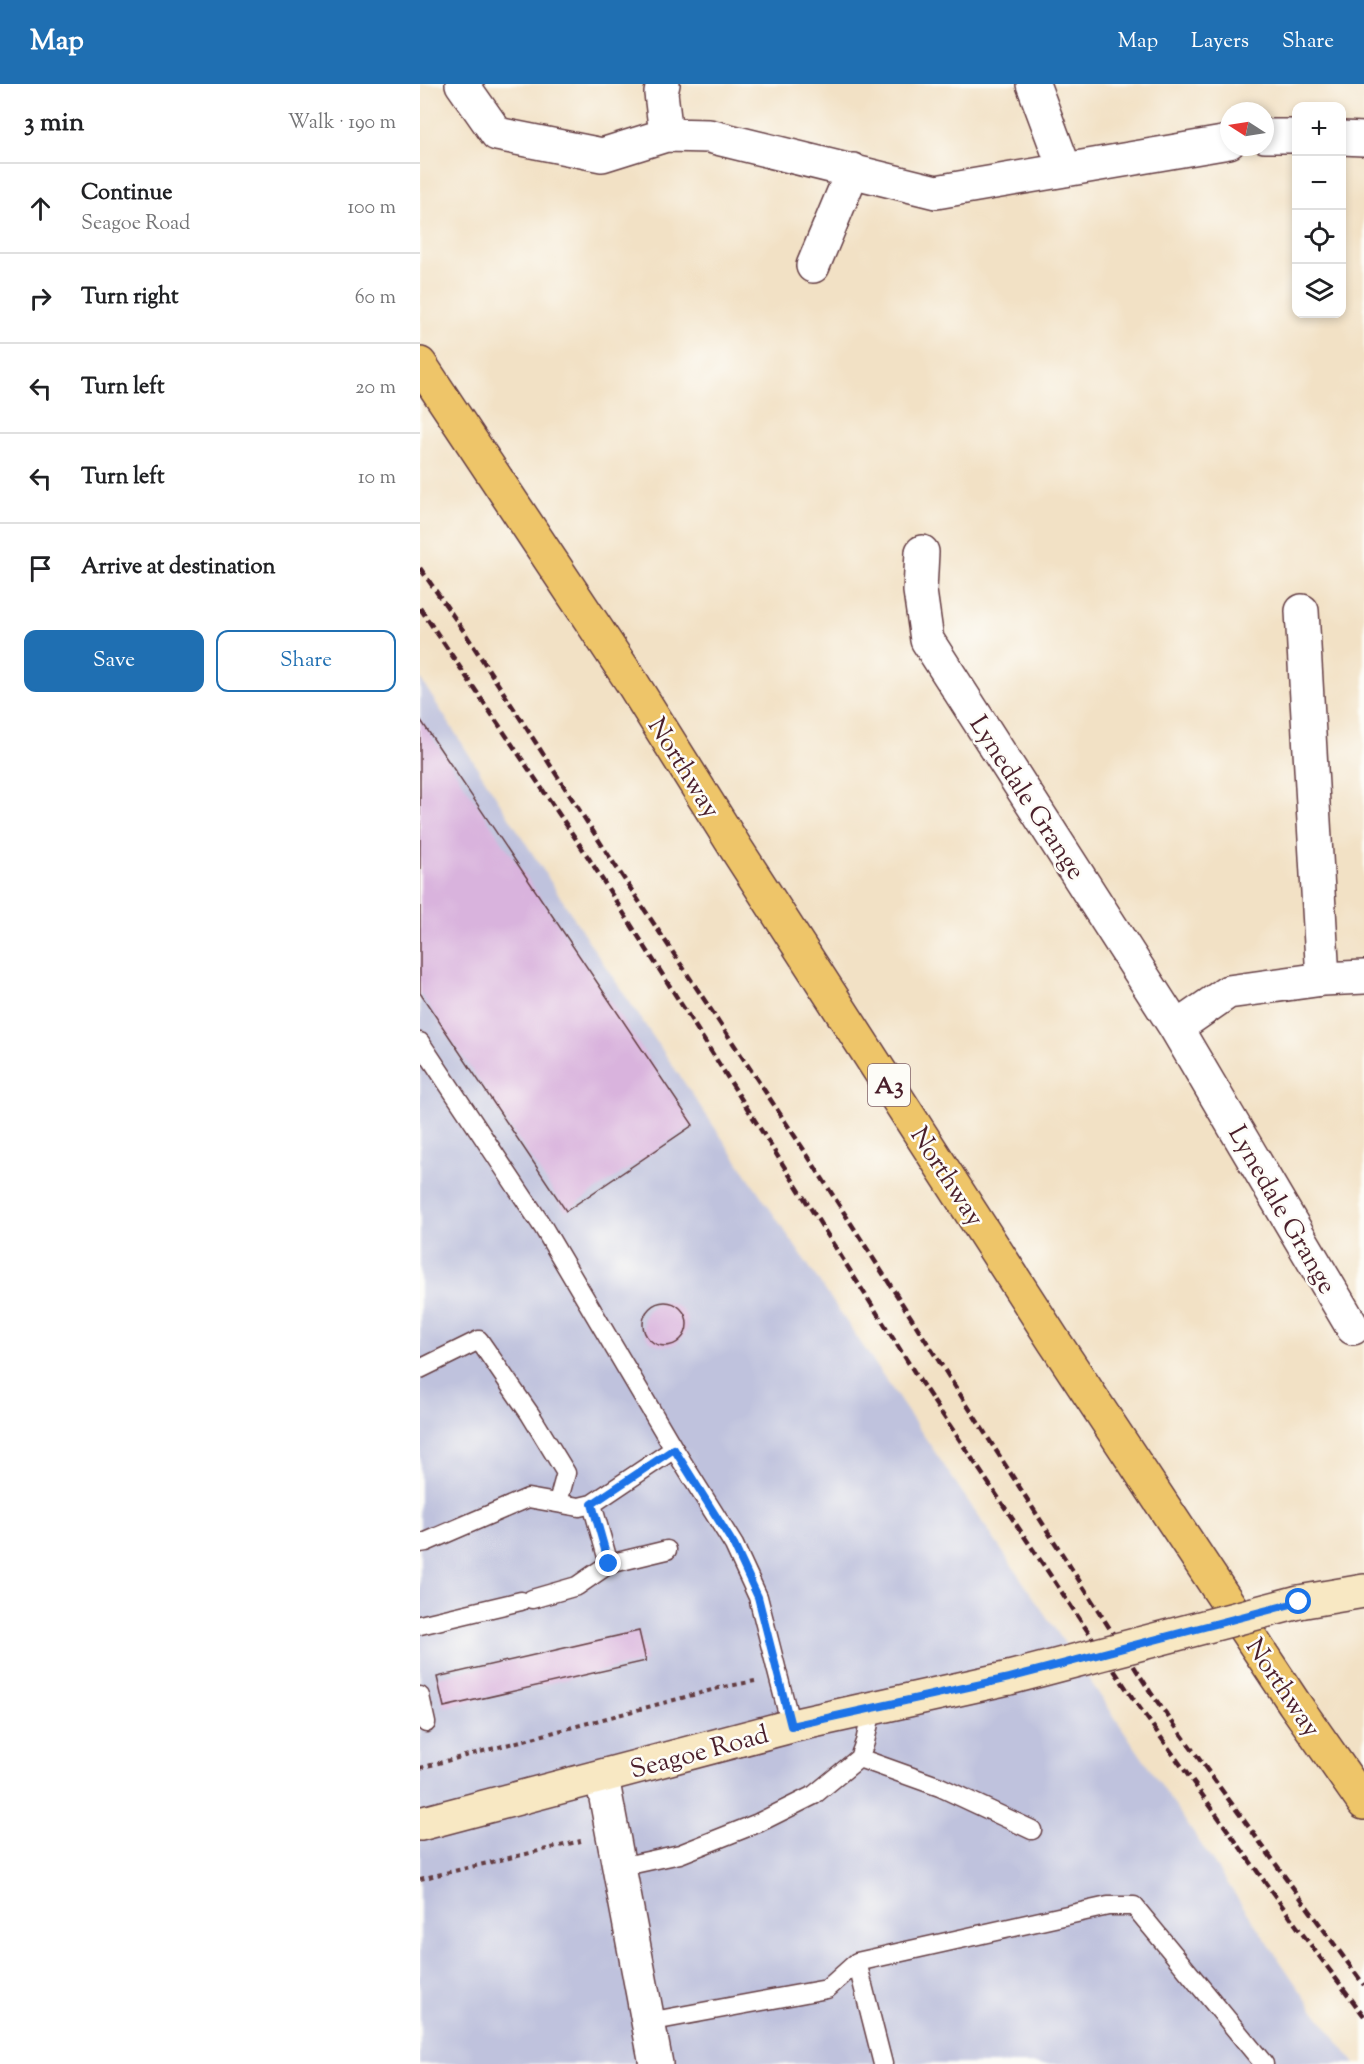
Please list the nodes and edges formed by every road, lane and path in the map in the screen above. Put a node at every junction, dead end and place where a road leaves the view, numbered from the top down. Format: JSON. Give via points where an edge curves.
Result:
{"nodes":[{"id":1,"x":462,"y":84,"type":"edge"},
{"id":2,"x":663,"y":84,"type":"edge"},
{"id":3,"x":1033,"y":84,"type":"edge"},
{"id":4,"x":666,"y":135,"type":"junction"},
{"id":5,"x":1274,"y":136,"type":"edge"},
{"id":6,"x":1292,"y":136,"type":"edge"},
{"id":7,"x":1220,"y":144,"type":"edge"},
{"id":8,"x":852,"y":170,"type":"junction"},
{"id":9,"x":1065,"y":170,"type":"junction"},
{"id":10,"x":813,"y":266,"type":"dead end"},
{"id":11,"x":420,"y":364,"type":"edge"},
{"id":12,"x":922,"y":552,"type":"dead end"},
{"id":13,"x":1302,"y":611,"type":"dead end"},
{"id":14,"x":1364,"y":977,"type":"edge"},
{"id":15,"x":1323,"y":979,"type":"junction"},
{"id":16,"x":1176,"y":1028,"type":"junction"},
{"id":17,"x":420,"y":1042,"type":"edge"},
{"id":18,"x":1353,"y":1328,"type":"dead end"},
{"id":19,"x":420,"y":1368,"type":"edge"},
{"id":20,"x":674,"y":1449,"type":"junction"},
{"id":21,"x":558,"y":1502,"type":"junction"},
{"id":22,"x":592,"y":1504,"type":"junction"},
{"id":23,"x":420,"y":1543,"type":"edge"},
{"id":24,"x":667,"y":1550,"type":"dead end"},
{"id":25,"x":609,"y":1564,"type":"junction"},
{"id":26,"x":1364,"y":1591,"type":"edge"},
{"id":27,"x":420,"y":1625,"type":"edge"},
{"id":28,"x":779,"y":1676,"type":"junction"},
{"id":29,"x":420,"y":1696,"type":"edge"},
{"id":30,"x":872,"y":1708,"type":"junction"},
{"id":31,"x":426,"y":1723,"type":"dead end"},
{"id":32,"x":791,"y":1726,"type":"junction"},
{"id":33,"x":859,"y":1758,"type":"junction"},
{"id":34,"x":420,"y":1768,"type":"edge"},
{"id":35,"x":602,"y":1777,"type":"junction"},
{"id":36,"x":1364,"y":1803,"type":"edge"},
{"id":37,"x":420,"y":1824,"type":"edge"},
{"id":38,"x":1032,"y":1830,"type":"dead end"},
{"id":39,"x":614,"y":1834,"type":"junction"},
{"id":40,"x":620,"y":1867,"type":"junction"},
{"id":41,"x":420,"y":1879,"type":"edge"},
{"id":42,"x":857,"y":1962,"type":"junction"},
{"id":43,"x":648,"y":2022,"type":"junction"},
{"id":44,"x":656,"y":2064,"type":"edge"},
{"id":45,"x":884,"y":2064,"type":"edge"},
{"id":46,"x":1264,"y":2064,"type":"edge"}],
"edges":[{"from":1,"to":4,"type":"street","via":[[497,135],[602,155]]},
{"from":2,"to":4,"type":"street"},
{"from":3,"to":9,"type":"street"},
{"from":4,"to":8,"type":"street","via":[[709,136]]},
{"from":5,"to":6,"type":"street"},
{"from":7,"to":9,"type":"street"},
{"from":8,"to":9,"type":"street","via":[[936,192]]},
{"from":8,"to":10,"type":"street"},
{"from":11,"to":36,"type":"highway","name":"Northway","number":"A3","via":[[633,684],[1054,1341]]},
{"from":12,"to":16,"type":"street","name":"Lynedale Grange","via":[[921,591],[927,640]]},
{"from":13,"to":15,"type":"street"},
{"from":14,"to":15,"type":"street"},
{"from":15,"to":16,"type":"street","via":[[1228,992]]},
{"from":16,"to":18,"type":"street","name":"Lynedale Grange"},
{"from":17,"to":20,"type":"lane","via":[[543,1227]]},
{"from":19,"to":21,"type":"lane","via":[[479,1340],[566,1473]]},
{"from":20,"to":22,"type":"lane"},
{"from":20,"to":28,"type":"lane","via":[[734,1545],[753,1586]]},
{"from":21,"to":22,"type":"lane","via":[[579,1507]]},
{"from":21,"to":23,"type":"lane","via":[[528,1498]]},
{"from":22,"to":25,"type":"lane"},
{"from":24,"to":25,"type":"lane"},
{"from":25,"to":27,"type":"lane","via":[[577,1586]]},
{"from":26,"to":30,"type":"main road","name":"Seagoe Road","bridge":true,"via":[[1299,1602],[1009,1678]]},
{"from":28,"to":32,"type":"lane"},
{"from":28,"to":34,"type":"path","via":[[719,1688]]},
{"from":29,"to":31,"type":"lane"},
{"from":30,"to":32,"type":"main road","name":"Seagoe Road"},
{"from":30,"to":33,"type":"lane"},
{"from":32,"to":35,"type":"main road","name":"Seagoe Road"},
{"from":33,"to":38,"type":"lane","via":[[940,1787]]},
{"from":33,"to":40,"type":"lane","via":[[814,1795],[758,1823],[680,1854]]},
{"from":35,"to":37,"type":"main road","name":"Seagoe Road"},
{"from":35,"to":39,"type":"street"},
{"from":39,"to":40,"type":"street"},
{"from":39,"to":41,"type":"path"},
{"from":40,"to":43,"type":"street"},
{"from":42,"to":43,"type":"lane","via":[[826,1989]]},
{"from":42,"to":45,"type":"lane"},
{"from":42,"to":46,"type":"lane","via":[[1108,1906],[1134,1906]]},
{"from":43,"to":44,"type":"street"}]}
